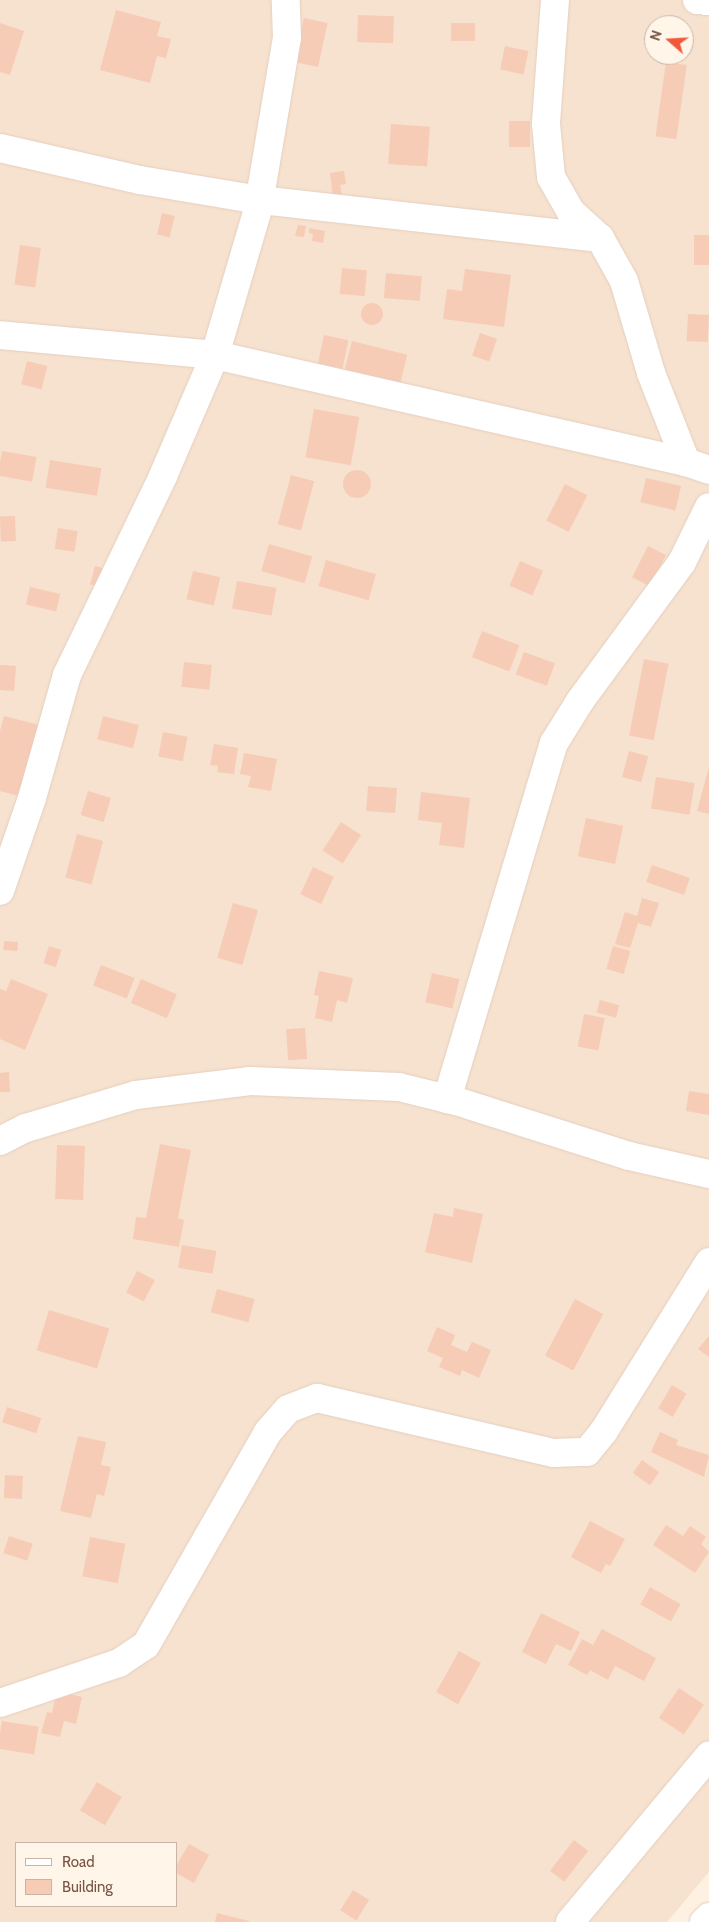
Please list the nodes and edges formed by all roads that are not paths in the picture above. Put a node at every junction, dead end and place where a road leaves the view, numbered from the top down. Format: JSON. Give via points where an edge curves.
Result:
{"nodes":[{"id":1,"x":286,"y":0,"type":"edge"},
{"id":2,"x":555,"y":0,"type":"edge"},
{"id":3,"x":697,"y":0,"type":"edge"},
{"id":4,"x":709,"y":1,"type":"edge"},
{"id":5,"x":0,"y":148,"type":"edge"},
{"id":6,"x":260,"y":200,"type":"junction"},
{"id":7,"x":600,"y":238,"type":"junction"},
{"id":8,"x":0,"y":336,"type":"edge"},
{"id":9,"x":216,"y":356,"type":"junction"},
{"id":10,"x":698,"y":466,"type":"edge"},
{"id":11,"x":709,"y":507,"type":"edge"},
{"id":12,"x":0,"y":891,"type":"edge"},
{"id":13,"x":448,"y":1099,"type":"junction"},
{"id":14,"x":0,"y":1141,"type":"edge"},
{"id":15,"x":709,"y":1174,"type":"edge"},
{"id":16,"x":709,"y":1262,"type":"edge"},
{"id":17,"x":0,"y":1703,"type":"edge"},
{"id":18,"x":709,"y":1756,"type":"edge"},
{"id":19,"x":709,"y":1917,"type":"edge"},
{"id":20,"x":570,"y":1922,"type":"edge"},
{"id":21,"x":704,"y":1922,"type":"edge"}],
"edges":[{"from":1,"to":6,"type":"street","via":[[287,38]]},
{"from":2,"to":7,"type":"street","via":[[546,124],[551,177],[572,212]]},
{"from":3,"to":4,"type":"street"},
{"from":5,"to":6,"type":"street","via":[[140,180]]},
{"from":6,"to":7,"type":"street"},
{"from":6,"to":9,"type":"street"},
{"from":7,"to":10,"type":"street","via":[[624,281],[651,373]]},
{"from":8,"to":9,"type":"street"},
{"from":9,"to":10,"type":"street"},
{"from":9,"to":12,"type":"street","via":[[67,675],[32,798]]},
{"from":11,"to":13,"type":"street","via":[[682,562],[580,701],[554,743]]},
{"from":13,"to":14,"type":"street","via":[[400,1087],[250,1081],[136,1095],[26,1128]]},
{"from":13,"to":15,"type":"street","via":[[629,1156]]},
{"from":16,"to":17,"type":"street","via":[[587,1452],[554,1453],[317,1398],[288,1409],[268,1432],[146,1645],[119,1662]]},
{"from":18,"to":20,"type":"street"},
{"from":19,"to":21,"type":"street"}]}
